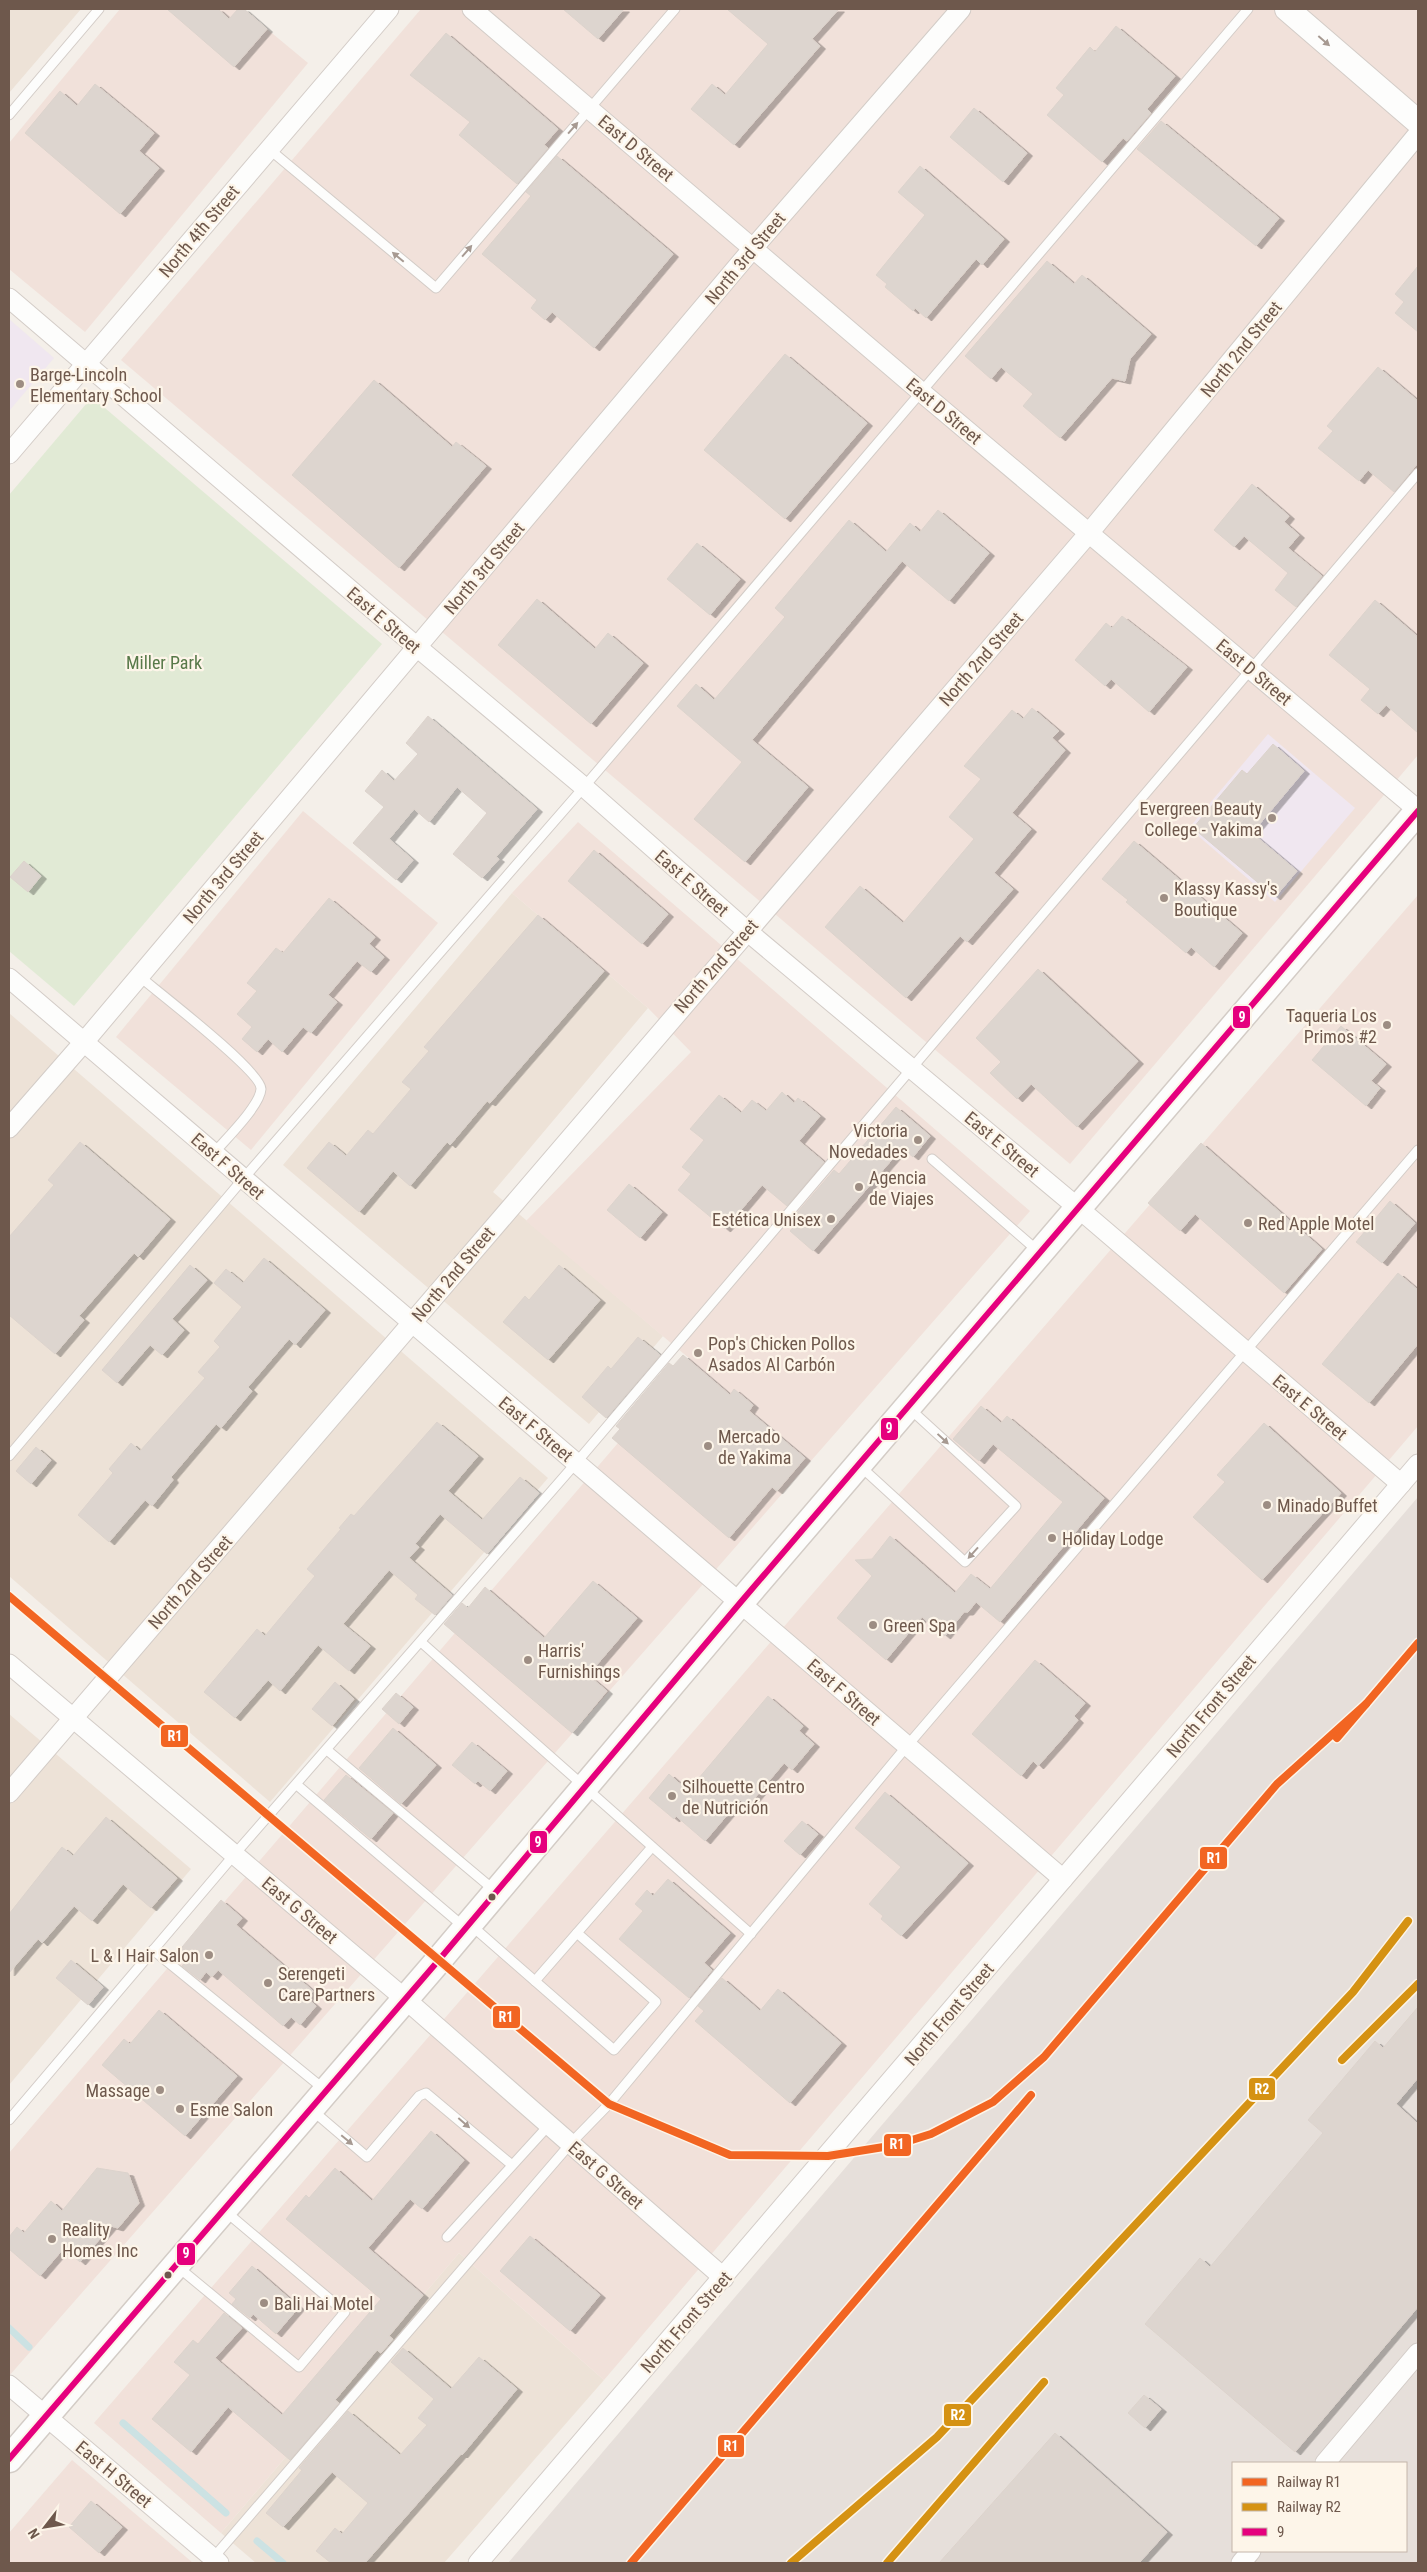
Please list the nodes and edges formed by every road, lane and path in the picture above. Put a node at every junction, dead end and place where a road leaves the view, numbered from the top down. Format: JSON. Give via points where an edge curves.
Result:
{"nodes":[{"id":1,"x":99,"y":9,"type":"edge"},
{"id":2,"x":390,"y":9,"type":"edge"},
{"id":3,"x":472,"y":9,"type":"edge"},
{"id":4,"x":675,"y":9,"type":"edge"},
{"id":5,"x":961,"y":9,"type":"edge"},
{"id":6,"x":1248,"y":9,"type":"edge"},
{"id":7,"x":1287,"y":9,"type":"edge"},
{"id":8,"x":590,"y":108,"type":"junction"},
{"id":9,"x":9,"y":115,"type":"edge"},
{"id":10,"x":1418,"y":122,"type":"edge"},
{"id":11,"x":1418,"y":134,"type":"edge"},
{"id":12,"x":269,"y":150,"type":"junction"},
{"id":13,"x":754,"y":247,"type":"junction"},
{"id":14,"x":9,"y":298,"type":"edge"},
{"id":15,"x":86,"y":364,"type":"junction"},
{"id":16,"x":920,"y":391,"type":"junction"},
{"id":17,"x":9,"y":454,"type":"edge"},
{"id":18,"x":1418,"y":473,"type":"edge"},
{"id":19,"x":1090,"y":533,"type":"junction"},
{"id":20,"x":416,"y":647,"type":"junction"},
{"id":21,"x":1251,"y":670,"type":"junction"},
{"id":22,"x":584,"y":788,"type":"junction"},
{"id":23,"x":1418,"y":810,"type":"edge"},
{"id":24,"x":746,"y":931,"type":"junction"},
{"id":25,"x":139,"y":976,"type":"junction"},
{"id":26,"x":9,"y":978,"type":"edge"},
{"id":27,"x":84,"y":1042,"type":"junction"},
{"id":28,"x":911,"y":1068,"type":"junction"},
{"id":29,"x":9,"y":1128,"type":"edge"},
{"id":30,"x":1418,"y":1150,"type":"edge"},
{"id":31,"x":214,"y":1153,"type":"junction"},
{"id":32,"x":932,"y":1159,"type":"dead end"},
{"id":33,"x":244,"y":1179,"type":"junction"},
{"id":34,"x":1077,"y":1207,"type":"junction"},
{"id":35,"x":1039,"y":1252,"type":"junction"},
{"id":36,"x":412,"y":1323,"type":"junction"},
{"id":37,"x":1246,"y":1352,"type":"junction"},
{"id":38,"x":907,"y":1406,"type":"junction"},
{"id":39,"x":9,"y":1456,"type":"edge"},
{"id":40,"x":576,"y":1463,"type":"junction"},
{"id":41,"x":858,"y":1464,"type":"junction"},
{"id":42,"x":1418,"y":1464,"type":"edge"},
{"id":43,"x":1401,"y":1484,"type":"junction"},
{"id":44,"x":740,"y":1602,"type":"junction"},
{"id":45,"x":420,"y":1642,"type":"junction"},
{"id":46,"x":9,"y":1664,"type":"edge"},
{"id":47,"x":74,"y":1719,"type":"junction"},
{"id":48,"x":907,"y":1746,"type":"junction"},
{"id":49,"x":327,"y":1750,"type":"junction"},
{"id":50,"x":297,"y":1785,"type":"junction"},
{"id":51,"x":584,"y":1788,"type":"junction"},
{"id":52,"x":9,"y":1794,"type":"edge"},
{"id":53,"x":652,"y":1847,"type":"junction"},
{"id":54,"x":234,"y":1855,"type":"junction"},
{"id":55,"x":1063,"y":1879,"type":"junction"},
{"id":56,"x":496,"y":1892,"type":"junction"},
{"id":57,"x":468,"y":1926,"type":"junction"},
{"id":58,"x":577,"y":1933,"type":"junction"},
{"id":59,"x":751,"y":1934,"type":"junction"},
{"id":60,"x":153,"y":1950,"type":"junction"},
{"id":61,"x":535,"y":1981,"type":"junction"},
{"id":62,"x":404,"y":1998,"type":"junction"},
{"id":63,"x":317,"y":2099,"type":"junction"},
{"id":64,"x":9,"y":2120,"type":"edge"},
{"id":65,"x":549,"y":2125,"type":"junction"},
{"id":66,"x":571,"y":2144,"type":"junction"},
{"id":67,"x":512,"y":2165,"type":"junction"},
{"id":68,"x":223,"y":2209,"type":"junction"},
{"id":69,"x":448,"y":2237,"type":"dead end"},
{"id":70,"x":175,"y":2264,"type":"junction"},
{"id":71,"x":724,"y":2278,"type":"junction"},
{"id":72,"x":1418,"y":2353,"type":"edge"},
{"id":73,"x":9,"y":2384,"type":"edge"},
{"id":74,"x":45,"y":2416,"type":"junction"},
{"id":75,"x":9,"y":2459,"type":"edge"},
{"id":76,"x":1326,"y":2462,"type":"edge"},
{"id":77,"x":1251,"y":2552,"type":"edge"},
{"id":78,"x":215,"y":2562,"type":"edge"},
{"id":79,"x":478,"y":2563,"type":"edge"},
{"id":80,"x":1241,"y":2563,"type":"edge"}],
"edges":[{"from":1,"to":9,"type":"lane"},
{"from":2,"to":12,"type":"street","name":"North 4th Street"},
{"from":3,"to":8,"type":"street","name":"East D Street"},
{"from":4,"to":8,"type":"lane"},
{"from":5,"to":13,"type":"street","name":"North 3rd Street"},
{"from":6,"to":16,"type":"lane"},
{"from":7,"to":10,"type":"street","one_way":true},
{"from":8,"to":12,"type":"lane","via":[[436,288]]},
{"from":8,"to":13,"type":"street","name":"East D Street"},
{"from":11,"to":19,"type":"street","name":"North 2nd Street"},
{"from":12,"to":15,"type":"street","name":"North 4th Street"},
{"from":13,"to":16,"type":"street","name":"East D Street"},
{"from":13,"to":20,"type":"street","name":"North 3rd Street"},
{"from":14,"to":15,"type":"street","name":"East E Street"},
{"from":15,"to":17,"type":"street","name":"North 4th Street"},
{"from":15,"to":20,"type":"street","name":"East E Street"},
{"from":16,"to":19,"type":"street","name":"East D Street"},
{"from":16,"to":22,"type":"lane"},
{"from":18,"to":21,"type":"lane"},
{"from":19,"to":21,"type":"street","name":"East D Street"},
{"from":19,"to":24,"type":"street","name":"North 2nd Street"},
{"from":20,"to":22,"type":"street","name":"East E Street"},
{"from":20,"to":25,"type":"street","name":"North 3rd Street"},
{"from":21,"to":23,"type":"street","name":"East D Street"},
{"from":21,"to":28,"type":"lane"},
{"from":22,"to":24,"type":"street","name":"East E Street"},
{"from":22,"to":33,"type":"lane"},
{"from":23,"to":34,"type":"main road"},
{"from":24,"to":28,"type":"street","name":"East E Street"},
{"from":24,"to":36,"type":"street","name":"North 2nd Street"},
{"from":25,"to":27,"type":"street","name":"North 3rd Street"},
{"from":25,"to":31,"type":"lane","via":[[218,1041],[257,1077],[262,1088],[258,1100]]},
{"from":26,"to":27,"type":"street","name":"East F Street"},
{"from":27,"to":29,"type":"street","name":"North 3rd Street"},
{"from":27,"to":31,"type":"street","name":"East F Street"},
{"from":28,"to":34,"type":"street","name":"East E Street"},
{"from":28,"to":40,"type":"lane"},
{"from":30,"to":37,"type":"lane"},
{"from":31,"to":33,"type":"street","name":"East F Street"},
{"from":32,"to":35,"type":"lane"},
{"from":33,"to":36,"type":"street","name":"East F Street"},
{"from":33,"to":39,"type":"lane"},
{"from":34,"to":35,"type":"main road"},
{"from":34,"to":37,"type":"street","name":"East E Street"},
{"from":35,"to":38,"type":"main road"},
{"from":36,"to":40,"type":"street","name":"East F Street"},
{"from":36,"to":47,"type":"street","name":"North 2nd Street"},
{"from":37,"to":43,"type":"street","name":"East E Street"},
{"from":37,"to":48,"type":"lane"},
{"from":38,"to":41,"type":"main road"},
{"from":38,"to":41,"type":"lane","one_way":true,"via":[[1016,1506],[965,1562]]},
{"from":40,"to":44,"type":"street","name":"East F Street"},
{"from":40,"to":45,"type":"lane"},
{"from":41,"to":44,"type":"main road"},
{"from":42,"to":43,"type":"street","name":"North Front Street"},
{"from":43,"to":55,"type":"street","name":"North Front Street"},
{"from":44,"to":48,"type":"street","name":"East F Street"},
{"from":44,"to":51,"type":"main road"},
{"from":45,"to":49,"type":"lane"},
{"from":45,"to":51,"type":"lane"},
{"from":46,"to":47,"type":"street","name":"East G Street"},
{"from":47,"to":52,"type":"street","name":"North 2nd Street"},
{"from":47,"to":54,"type":"street","name":"East G Street"},
{"from":48,"to":55,"type":"street","name":"East F Street"},
{"from":48,"to":59,"type":"lane"},
{"from":49,"to":50,"type":"lane"},
{"from":49,"to":56,"type":"lane"},
{"from":50,"to":54,"type":"lane"},
{"from":50,"to":57,"type":"lane"},
{"from":51,"to":53,"type":"lane"},
{"from":51,"to":56,"type":"main road"},
{"from":53,"to":58,"type":"lane"},
{"from":53,"to":59,"type":"lane"},
{"from":54,"to":60,"type":"lane"},
{"from":54,"to":62,"type":"street","name":"East G Street"},
{"from":55,"to":71,"type":"street","name":"North Front Street"},
{"from":56,"to":57,"type":"main road"},
{"from":57,"to":61,"type":"lane"},
{"from":57,"to":62,"type":"main road"},
{"from":58,"to":61,"type":"lane"},
{"from":58,"to":61,"type":"lane","via":[[656,2002],[614,2050]]},
{"from":59,"to":66,"type":"lane","via":[[610,2104]]},
{"from":60,"to":63,"type":"lane"},
{"from":60,"to":64,"type":"lane"},
{"from":62,"to":63,"type":"main road"},
{"from":62,"to":65,"type":"street","name":"East G Street"},
{"from":63,"to":67,"type":"lane","one_way":true,"via":[[367,2156],[419,2096],[426,2093]]},
{"from":63,"to":68,"type":"main road"},
{"from":65,"to":66,"type":"street","name":"East G Street"},
{"from":65,"to":67,"type":"lane"},
{"from":66,"to":71,"type":"street","name":"East G Street"},
{"from":66,"to":78,"type":"lane","via":[[220,2550]]},
{"from":67,"to":69,"type":"lane"},
{"from":68,"to":70,"type":"main road"},
{"from":68,"to":70,"type":"lane","via":[[346,2312],[299,2367]]},
{"from":70,"to":74,"type":"main road"},
{"from":71,"to":79,"type":"street","name":"North Front Street"},
{"from":72,"to":76,"type":"street"},
{"from":73,"to":74,"type":"street","name":"East H Street"},
{"from":74,"to":75,"type":"main road"},
{"from":74,"to":78,"type":"street","name":"East H Street"},
{"from":77,"to":80,"type":"street"}]}
